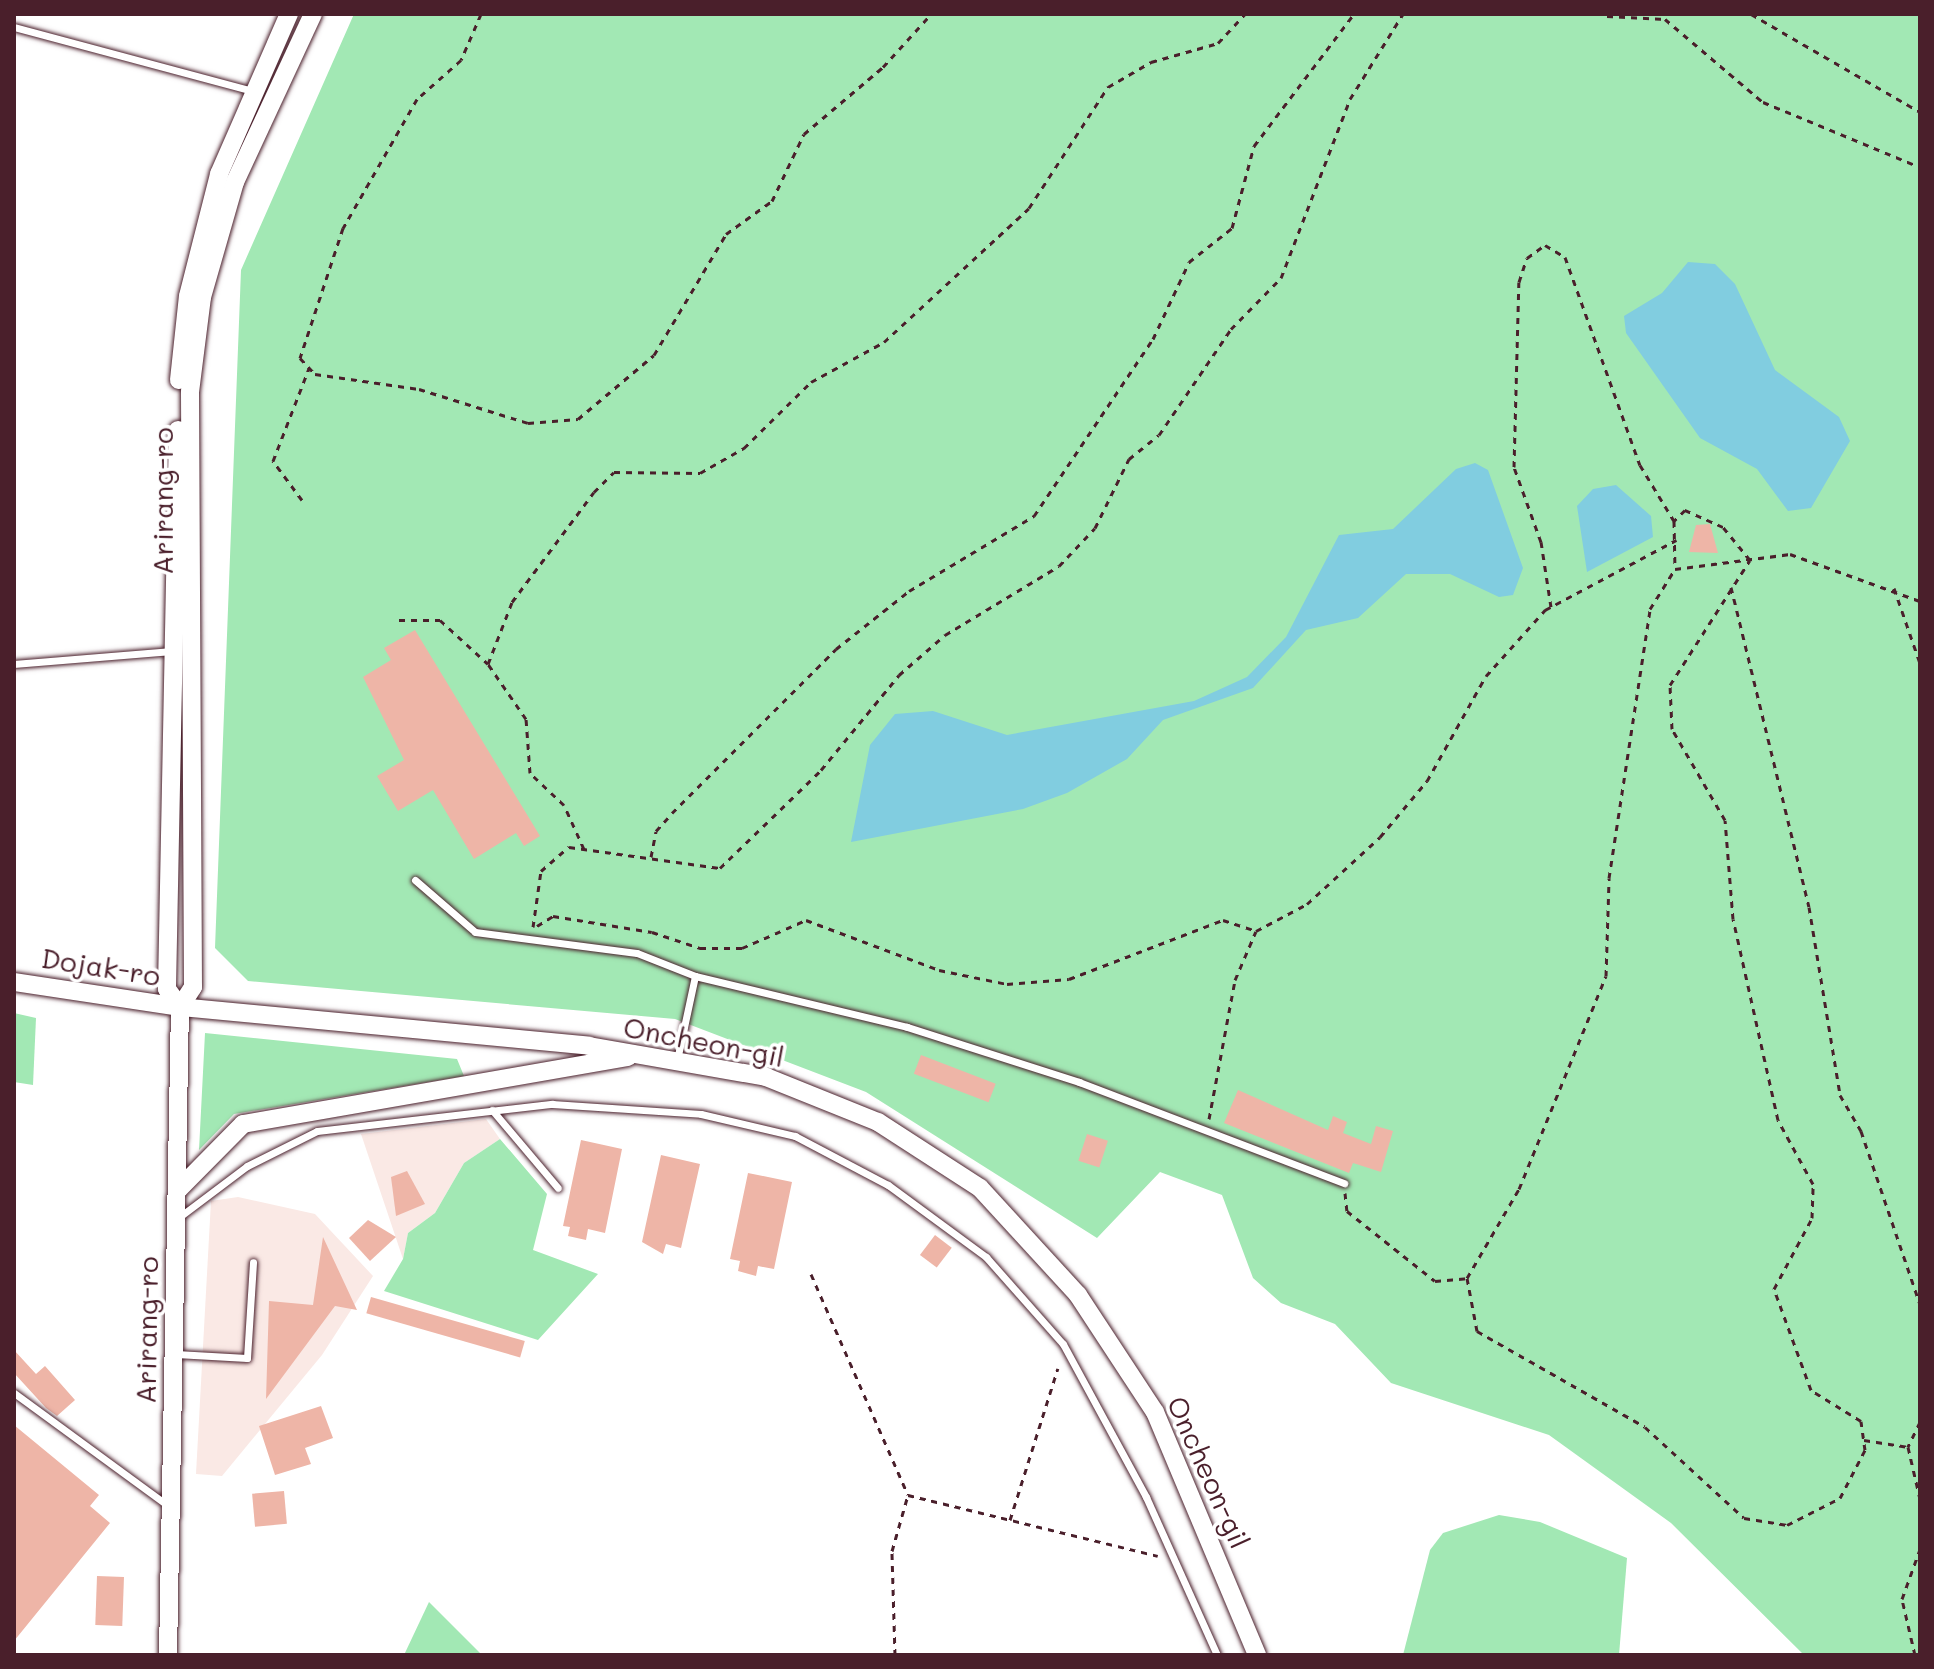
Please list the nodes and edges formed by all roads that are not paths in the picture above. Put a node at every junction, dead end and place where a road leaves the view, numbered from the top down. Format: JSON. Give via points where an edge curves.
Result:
{"nodes":[{"id":1,"x":289,"y":14,"type":"edge"},
{"id":2,"x":313,"y":14,"type":"edge"},
{"id":3,"x":14,"y":27,"type":"edge"},
{"id":4,"x":253,"y":91,"type":"junction"},
{"id":5,"x":173,"y":651,"type":"junction"},
{"id":6,"x":14,"y":664,"type":"edge"},
{"id":7,"x":415,"y":880,"type":"dead end"},
{"id":8,"x":695,"y":976,"type":"junction"},
{"id":9,"x":14,"y":982,"type":"edge"},
{"id":10,"x":180,"y":1007,"type":"junction"},
{"id":11,"x":638,"y":1055,"type":"junction"},
{"id":12,"x":677,"y":1062,"type":"junction"},
{"id":13,"x":492,"y":1110,"type":"junction"},
{"id":14,"x":1344,"y":1183,"type":"road end"},
{"id":15,"x":558,"y":1188,"type":"dead end"},
{"id":16,"x":177,"y":1191,"type":"junction"},
{"id":17,"x":176,"y":1220,"type":"junction"},
{"id":18,"x":253,"y":1262,"type":"dead end"},
{"id":19,"x":174,"y":1353,"type":"junction"},
{"id":20,"x":14,"y":1393,"type":"edge"},
{"id":21,"x":172,"y":1508,"type":"junction"},
{"id":22,"x":168,"y":1655,"type":"edge"},
{"id":23,"x":1217,"y":1655,"type":"edge"},
{"id":24,"x":1257,"y":1655,"type":"edge"}],
"edges":[{"from":1,"to":4,"type":"main road","name":"Arirang-ro"},
{"from":2,"to":10,"type":"main road","name":"Arirang-ro","via":[[235,182],[200,313],[190,392],[193,987]]},
{"from":3,"to":4,"type":"lane"},
{"from":4,"to":5,"type":"main road","name":"Arirang-ro","via":[[219,174],[188,296],[179,388]]},
{"from":5,"to":6,"type":"lane"},
{"from":5,"to":10,"type":"main road","name":"Arirang-ro","via":[[167,989]]},
{"from":7,"to":8,"type":"lane","via":[[475,932],[637,953]]},
{"from":8,"to":12,"type":"lane"},
{"from":8,"to":14,"type":"lane","via":[[907,1027],[1206,1128]]},
{"from":9,"to":10,"type":"main road","name":"Dojak-ro"},
{"from":10,"to":11,"type":"main road","name":"Oncheon-gil"},
{"from":10,"to":16,"type":"main road","name":"Arirang-ro"},
{"from":11,"to":12,"type":"main road","name":"Oncheon-gil"},
{"from":11,"to":16,"type":"main road","via":[[243,1124]]},
{"from":12,"to":24,"type":"main road","name":"Oncheon-gil","via":[[766,1077],[878,1122],[980,1188],[1078,1295],[1155,1412]]},
{"from":13,"to":15,"type":"lane"},
{"from":13,"to":17,"type":"lane","via":[[317,1131],[247,1166]]},
{"from":13,"to":23,"type":"lane","via":[[552,1104],[701,1114],[795,1136],[888,1185],[986,1257],[1063,1344]]},
{"from":16,"to":17,"type":"main road","name":"Arirang-ro"},
{"from":17,"to":19,"type":"main road","name":"Arirang-ro"},
{"from":18,"to":19,"type":"lane","via":[[247,1358]]},
{"from":19,"to":21,"type":"main road","name":"Arirang-ro"},
{"from":20,"to":21,"type":"lane"},
{"from":21,"to":22,"type":"main road","name":"Arirang-ro"}]}
